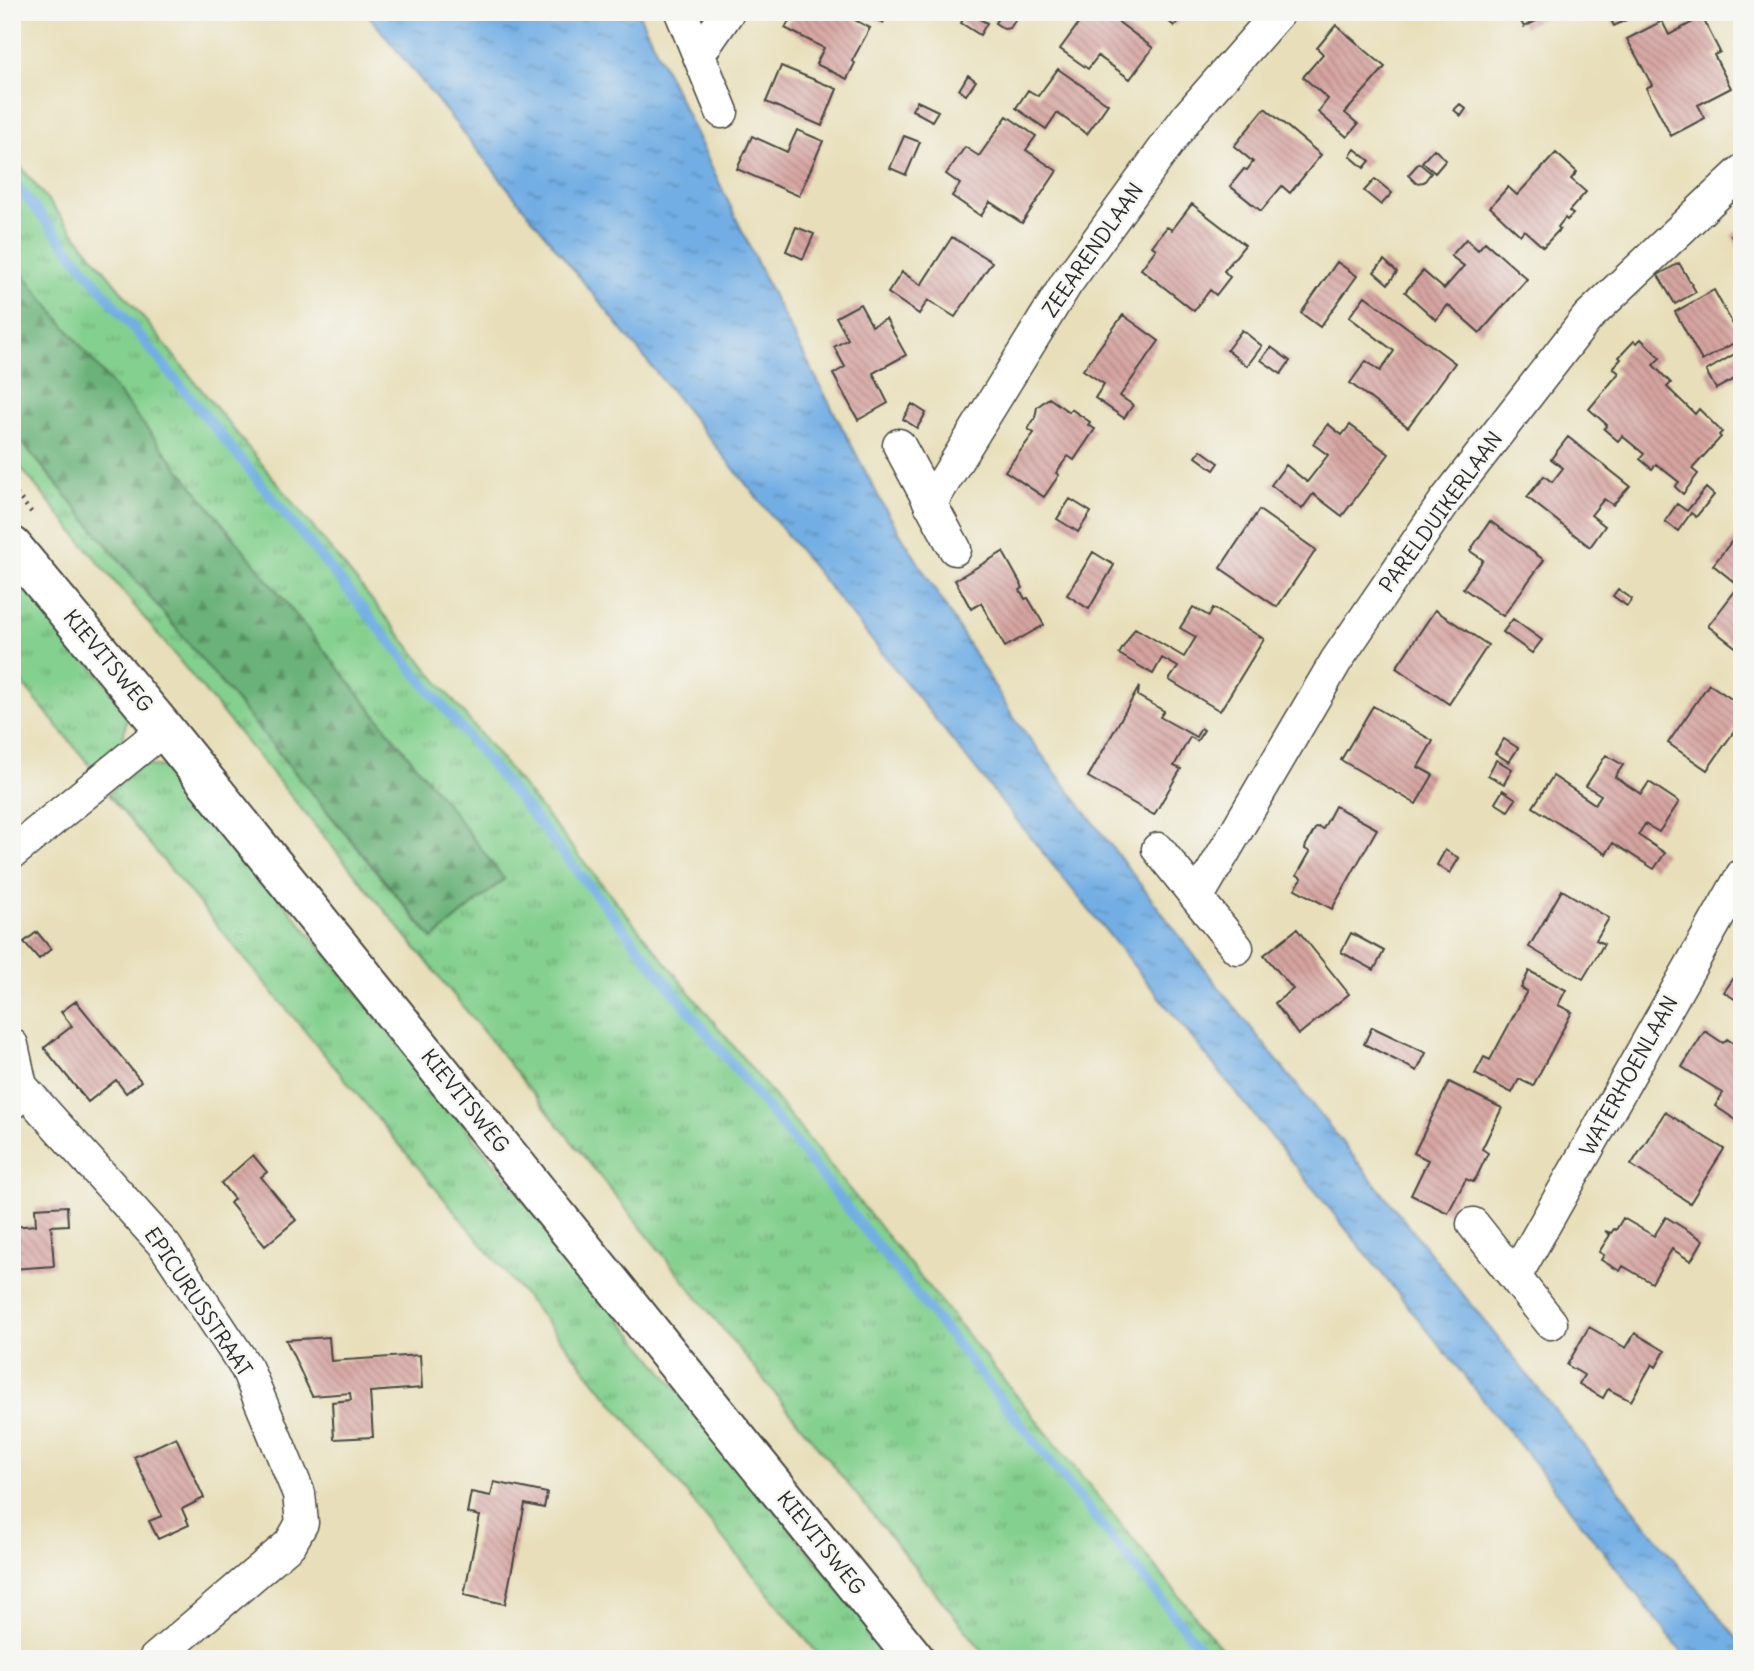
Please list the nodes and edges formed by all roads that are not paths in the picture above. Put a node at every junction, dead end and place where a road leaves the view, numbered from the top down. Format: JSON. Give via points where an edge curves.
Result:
{"nodes":[{"id":1,"x":681,"y":12,"type":"edge"},
{"id":2,"x":728,"y":12,"type":"edge"},
{"id":3,"x":1279,"y":12,"type":"edge"},
{"id":4,"x":699,"y":54,"type":"junction"},
{"id":5,"x":722,"y":112,"type":"dead end"},
{"id":6,"x":1742,"y":171,"type":"edge"},
{"id":7,"x":899,"y":445,"type":"dead end"},
{"id":8,"x":930,"y":504,"type":"junction"},
{"id":9,"x":12,"y":546,"type":"edge"},
{"id":10,"x":954,"y":549,"type":"dead end"},
{"id":11,"x":164,"y":729,"type":"junction"},
{"id":12,"x":1158,"y":849,"type":"dead end"},
{"id":13,"x":12,"y":853,"type":"edge"},
{"id":14,"x":1742,"y":875,"type":"edge"},
{"id":15,"x":1197,"y":898,"type":"junction"},
{"id":16,"x":1237,"y":948,"type":"dead end"},
{"id":17,"x":12,"y":1045,"type":"edge"},
{"id":18,"x":17,"y":1094,"type":"edge"},
{"id":19,"x":1473,"y":1224,"type":"dead end"},
{"id":20,"x":1516,"y":1278,"type":"junction"},
{"id":21,"x":1551,"y":1323,"type":"dead end"},
{"id":22,"x":155,"y":1659,"type":"edge"},
{"id":23,"x":915,"y":1659,"type":"edge"}],
"edges":[{"from":1,"to":4,"type":"street"},
{"from":2,"to":4,"type":"street"},
{"from":3,"to":8,"type":"street","name":"ZEEARENDLAAN","via":[[1188,116],[1066,284]]},
{"from":4,"to":5,"type":"street"},
{"from":6,"to":15,"type":"street","name":"PARELDUIKERLAAN","via":[[1588,317],[1445,501],[1336,661]]},
{"from":7,"to":8,"type":"street"},
{"from":8,"to":10,"type":"street"},
{"from":9,"to":11,"type":"street","name":"KIEVITSWEG"},
{"from":11,"to":13,"type":"street"},
{"from":11,"to":23,"type":"street","name":"KIEVITSWEG"},
{"from":12,"to":15,"type":"street"},
{"from":14,"to":20,"type":"street","name":"WATERHOENLAAN"},
{"from":15,"to":16,"type":"street"},
{"from":17,"to":18,"type":"street"},
{"from":18,"to":22,"type":"street","name":"EPICURUSSTRAAT","via":[[166,1246],[247,1369],[299,1494],[302,1522],[290,1544]]},
{"from":19,"to":20,"type":"street"},
{"from":20,"to":21,"type":"street"}]}
